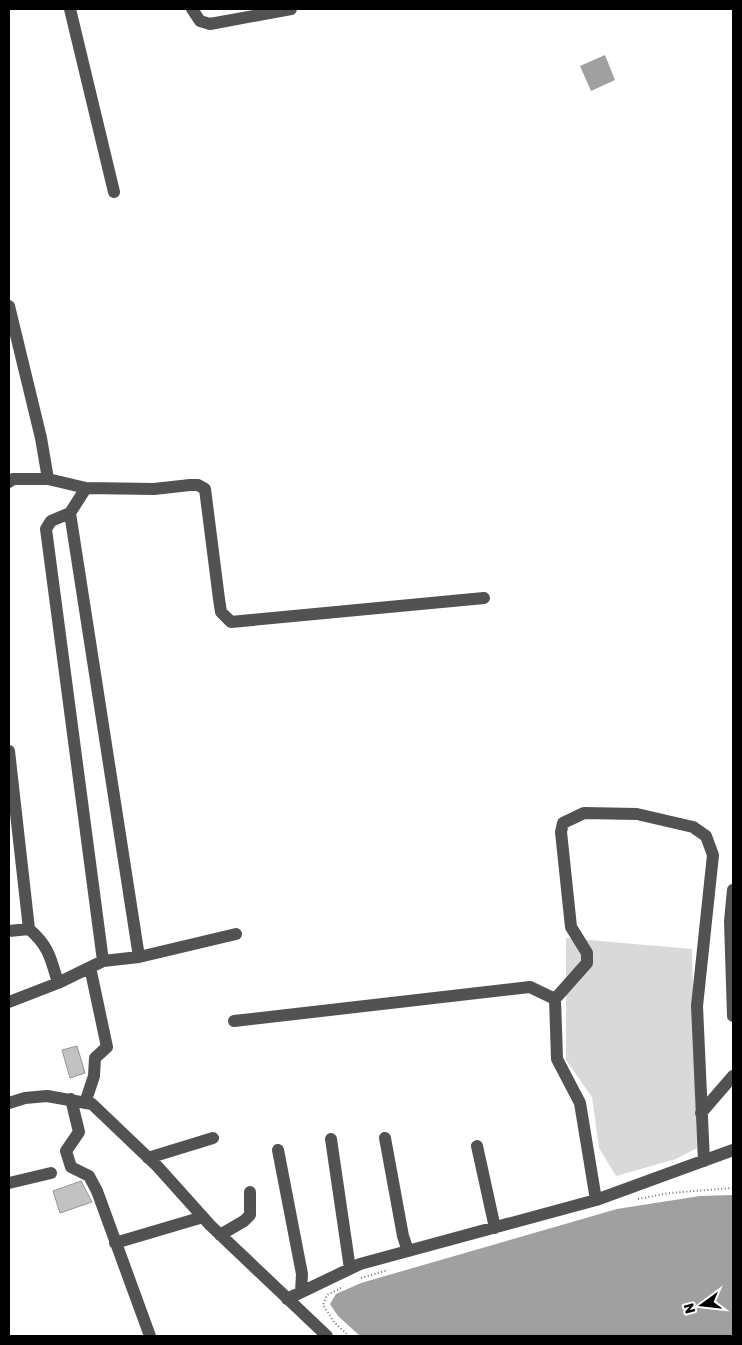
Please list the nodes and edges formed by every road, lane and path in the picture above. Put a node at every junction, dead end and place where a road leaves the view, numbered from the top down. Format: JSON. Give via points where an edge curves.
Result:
{"nodes":[{"id":1,"x":70,"y":9,"type":"edge"},
{"id":2,"x":192,"y":9,"type":"edge"},
{"id":3,"x":291,"y":10,"type":"edge"},
{"id":4,"x":114,"y":192,"type":"dead end"},
{"id":5,"x":9,"y":306,"type":"edge"},
{"id":6,"x":48,"y":479,"type":"junction"},
{"id":7,"x":9,"y":482,"type":"edge"},
{"id":8,"x":86,"y":488,"type":"junction"},
{"id":9,"x":70,"y":514,"type":"junction"},
{"id":10,"x":484,"y":598,"type":"dead end"},
{"id":11,"x":9,"y":751,"type":"edge"},
{"id":12,"x":14,"y":840,"type":"edge"},
{"id":13,"x":733,"y":890,"type":"edge"},
{"id":14,"x":30,"y":929,"type":"junction"},
{"id":15,"x":9,"y":931,"type":"edge"},
{"id":16,"x":236,"y":934,"type":"dead end"},
{"id":17,"x":139,"y":957,"type":"junction"},
{"id":18,"x":103,"y":961,"type":"junction"},
{"id":19,"x":90,"y":967,"type":"junction"},
{"id":20,"x":58,"y":983,"type":"junction"},
{"id":21,"x":555,"y":999,"type":"junction"},
{"id":22,"x":9,"y":1002,"type":"edge"},
{"id":23,"x":733,"y":1016,"type":"edge"},
{"id":24,"x":234,"y":1021,"type":"dead end"},
{"id":25,"x":733,"y":1076,"type":"edge"},
{"id":26,"x":71,"y":1099,"type":"junction"},
{"id":27,"x":9,"y":1103,"type":"edge"},
{"id":28,"x":85,"y":1103,"type":"junction"},
{"id":29,"x":702,"y":1113,"type":"junction"},
{"id":30,"x":213,"y":1138,"type":"dead end"},
{"id":31,"x":385,"y":1138,"type":"dead end"},
{"id":32,"x":331,"y":1139,"type":"dead end"},
{"id":33,"x":477,"y":1146,"type":"dead end"},
{"id":34,"x":278,"y":1150,"type":"dead end"},
{"id":35,"x":733,"y":1150,"type":"edge"},
{"id":36,"x":148,"y":1158,"type":"junction"},
{"id":37,"x":704,"y":1161,"type":"junction"},
{"id":38,"x":51,"y":1173,"type":"dead end"},
{"id":39,"x":9,"y":1183,"type":"edge"},
{"id":40,"x":733,"y":1188,"type":"edge"},
{"id":41,"x":250,"y":1192,"type":"dead end"},
{"id":42,"x":596,"y":1200,"type":"junction"},
{"id":43,"x":634,"y":1200,"type":"dead end"},
{"id":44,"x":203,"y":1217,"type":"junction"},
{"id":45,"x":495,"y":1228,"type":"junction"},
{"id":46,"x":220,"y":1235,"type":"junction"},
{"id":47,"x":115,"y":1243,"type":"junction"},
{"id":48,"x":408,"y":1251,"type":"junction"},
{"id":49,"x":394,"y":1268,"type":"dead end"},
{"id":50,"x":353,"y":1274,"type":"junction"},
{"id":51,"x":342,"y":1288,"type":"dead end"},
{"id":52,"x":301,"y":1292,"type":"junction"},
{"id":53,"x":286,"y":1299,"type":"junction"},
{"id":54,"x":150,"y":1336,"type":"edge"},
{"id":55,"x":327,"y":1336,"type":"edge"},
{"id":56,"x":349,"y":1336,"type":"edge"}],
"edges":[{"from":1,"to":4,"type":"street"},
{"from":2,"to":3,"type":"street","via":[[200,21],[210,24]]},
{"from":5,"to":6,"type":"street"},
{"from":6,"to":7,"type":"street","via":[[13,479]]},
{"from":6,"to":8,"type":"street"},
{"from":8,"to":9,"type":"street"},
{"from":8,"to":10,"type":"street","via":[[154,489],[198,485],[205,489],[221,612],[231,622]]},
{"from":9,"to":17,"type":"street"},
{"from":9,"to":18,"type":"street","via":[[51,521],[46,529]]},
{"from":11,"to":12,"type":"street"},
{"from":12,"to":14,"type":"street"},
{"from":13,"to":23,"type":"street","via":[[730,921]]},
{"from":14,"to":15,"type":"street"},
{"from":14,"to":20,"type":"street","via":[[48,949]]},
{"from":16,"to":17,"type":"street"},
{"from":17,"to":18,"type":"street"},
{"from":18,"to":19,"type":"street"},
{"from":19,"to":20,"type":"street"},
{"from":19,"to":28,"type":"street","via":[[107,1047],[95,1058],[94,1076]]},
{"from":20,"to":22,"type":"street"},
{"from":21,"to":24,"type":"street","via":[[530,987]]},
{"from":21,"to":29,"type":"street","via":[[587,963],[587,952],[571,927],[561,832],[563,823],[584,813],[637,814],[693,827],[706,836],[713,855],[697,1006]]},
{"from":21,"to":42,"type":"street","via":[[557,1059],[580,1103]]},
{"from":25,"to":29,"type":"street"},
{"from":26,"to":27,"type":"street","via":[[47,1096]]},
{"from":26,"to":28,"type":"street"},
{"from":26,"to":47,"type":"street","via":[[79,1132],[66,1151],[70,1167],[89,1176]]},
{"from":28,"to":36,"type":"street","via":[[92,1104]]},
{"from":29,"to":37,"type":"street"},
{"from":30,"to":36,"type":"street"},
{"from":31,"to":48,"type":"street"},
{"from":32,"to":50,"type":"street"},
{"from":33,"to":45,"type":"street"},
{"from":34,"to":52,"type":"street","via":[[302,1274]]},
{"from":35,"to":37,"type":"street"},
{"from":36,"to":44,"type":"street"},
{"from":37,"to":42,"type":"street"},
{"from":38,"to":39,"type":"street"},
{"from":40,"to":43,"type":"path","via":[[669,1192]]},
{"from":41,"to":46,"type":"street","via":[[250,1215]]},
{"from":42,"to":45,"type":"street"},
{"from":44,"to":46,"type":"street"},
{"from":44,"to":47,"type":"street"},
{"from":45,"to":48,"type":"street"},
{"from":46,"to":53,"type":"street"},
{"from":47,"to":54,"type":"street"},
{"from":48,"to":50,"type":"street"},
{"from":49,"to":50,"type":"path"},
{"from":50,"to":52,"type":"street"},
{"from":51,"to":56,"type":"path","via":[[327,1295],[323,1305]]},
{"from":52,"to":53,"type":"street"},
{"from":53,"to":55,"type":"street"}]}
